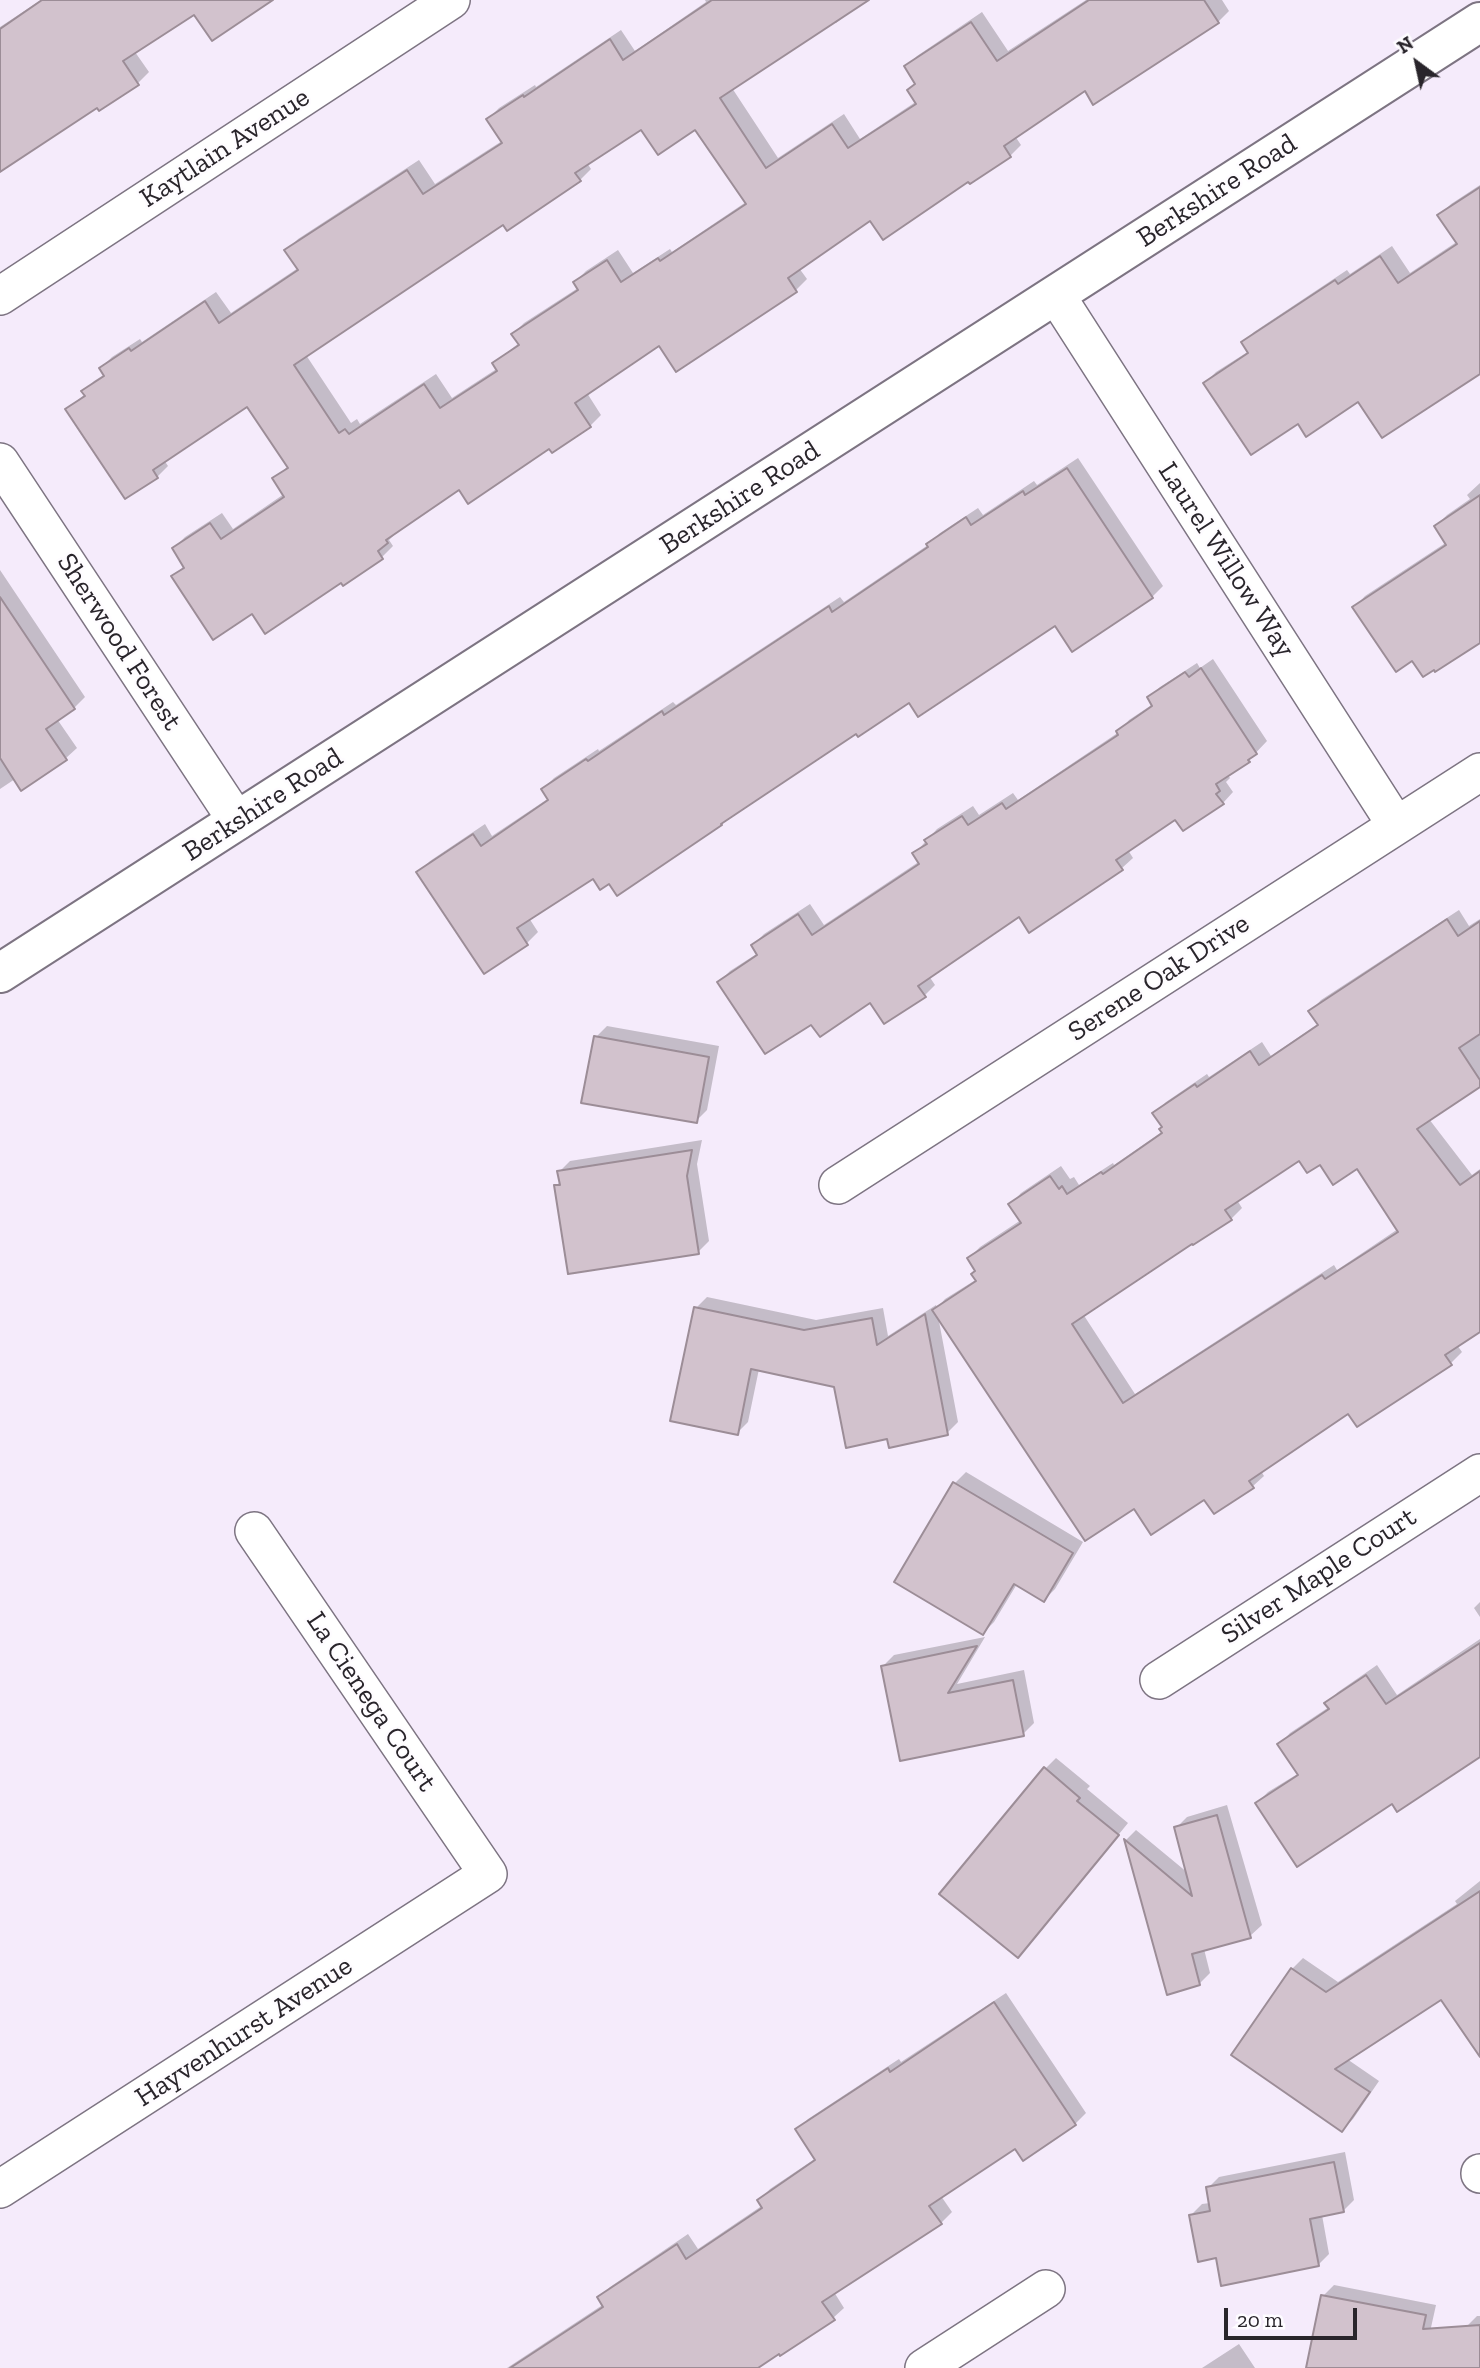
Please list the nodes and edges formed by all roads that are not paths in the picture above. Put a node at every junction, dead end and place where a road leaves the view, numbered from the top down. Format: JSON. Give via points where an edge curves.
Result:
{"nodes":[{"id":1,"x":451,"y":0,"type":"edge"},
{"id":2,"x":1480,"y":22,"type":"edge"},
{"id":3,"x":1056,"y":295,"type":"junction"},
{"id":4,"x":0,"y":296,"type":"edge"},
{"id":5,"x":0,"y":462,"type":"edge"},
{"id":6,"x":1480,"y":772,"type":"edge"},
{"id":7,"x":237,"y":821,"type":"junction"},
{"id":8,"x":1396,"y":825,"type":"junction"},
{"id":9,"x":0,"y":974,"type":"edge"},
{"id":10,"x":838,"y":1185,"type":"dead end"},
{"id":11,"x":1480,"y":1473,"type":"edge"},
{"id":12,"x":254,"y":1531,"type":"dead end"},
{"id":13,"x":1159,"y":1679,"type":"dead end"},
{"id":14,"x":488,"y":1874,"type":"joint"},
{"id":15,"x":0,"y":2189,"type":"edge"},
{"id":16,"x":1046,"y":2289,"type":"dead end"},
{"id":17,"x":924,"y":2368,"type":"edge"}],
"edges":[{"from":1,"to":4,"type":"street","name":"Kaytlain Avenue"},
{"from":2,"to":3,"type":"street","name":"Berkshire Road"},
{"from":3,"to":7,"type":"street","name":"Berkshire Road"},
{"from":3,"to":8,"type":"street","name":"Laurel Willow Way"},
{"from":5,"to":7,"type":"street","name":"Sherwood Forest"},
{"from":6,"to":8,"type":"street","name":"Serene Oak Drive"},
{"from":7,"to":9,"type":"street","name":"Berkshire Road"},
{"from":8,"to":10,"type":"street","name":"Serene Oak Drive"},
{"from":11,"to":13,"type":"street","name":"Silver Maple Court"},
{"from":12,"to":14,"type":"street","name":"La Cienega Court"},
{"from":14,"to":15,"type":"street","name":"Hayvenhurst Avenue"},
{"from":16,"to":17,"type":"street"}]}
